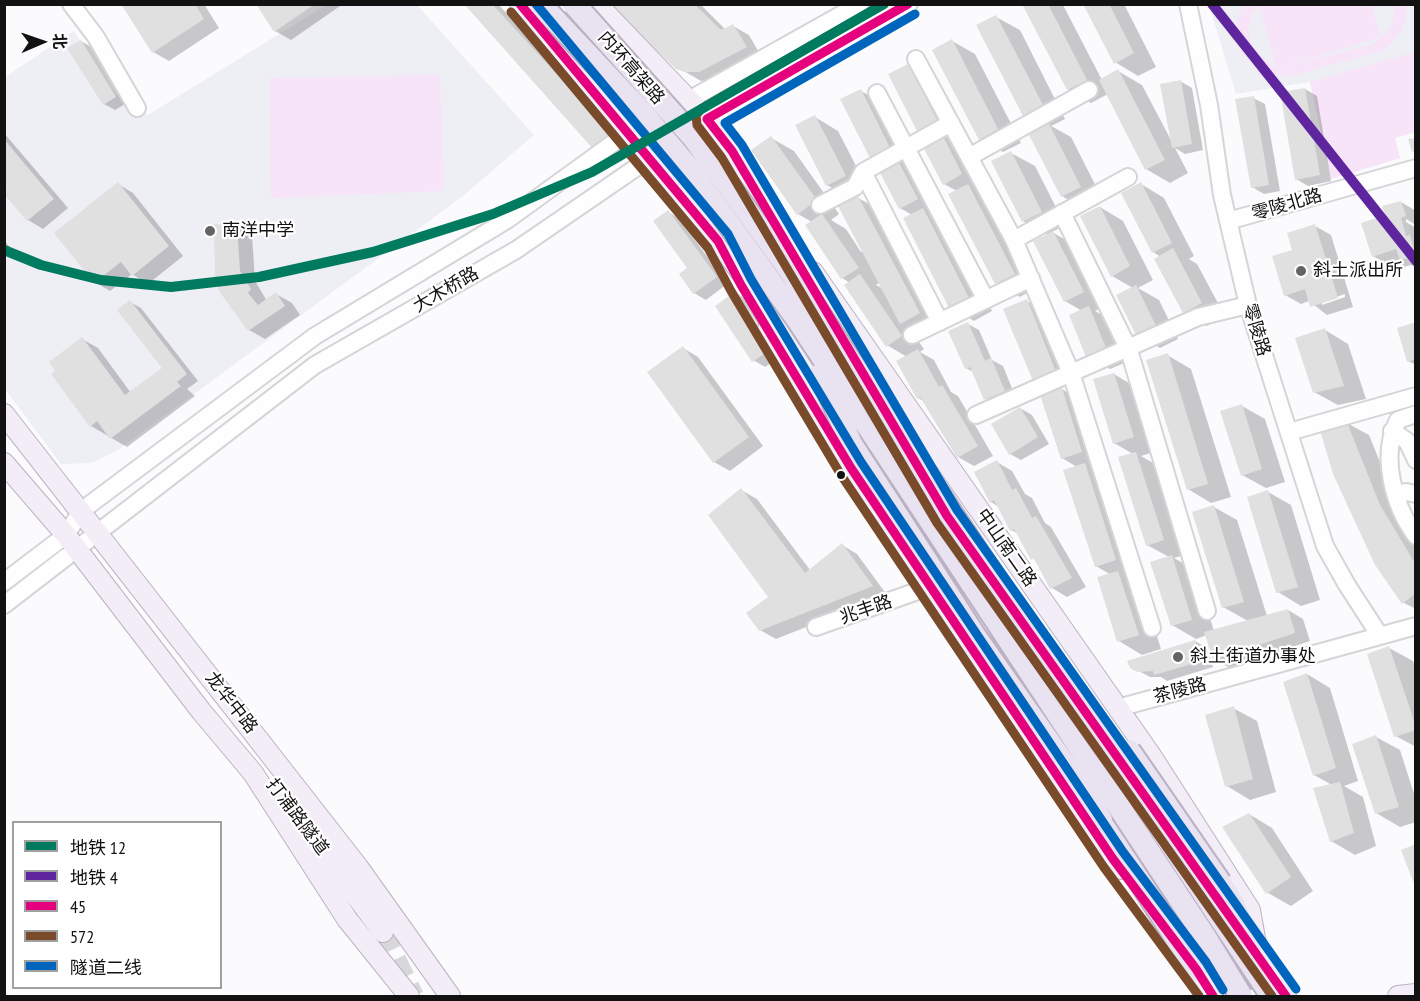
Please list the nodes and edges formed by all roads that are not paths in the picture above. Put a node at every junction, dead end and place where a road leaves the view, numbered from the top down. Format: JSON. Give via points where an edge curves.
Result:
{"nodes":[{"id":1,"x":71,"y":4,"type":"edge"},
{"id":2,"x":520,"y":4,"type":"edge"},
{"id":3,"x":540,"y":4,"type":"edge"},
{"id":4,"x":574,"y":4,"type":"edge"},
{"id":5,"x":597,"y":4,"type":"edge"},
{"id":6,"x":860,"y":4,"type":"edge"},
{"id":7,"x":909,"y":4,"type":"edge"},
{"id":8,"x":1188,"y":4,"type":"edge"},
{"id":9,"x":916,"y":59,"type":"dead end"},
{"id":10,"x":1089,"y":90,"type":"dead end"},
{"id":11,"x":877,"y":93,"type":"dead end"},
{"id":12,"x":690,"y":101,"type":"junction"},
{"id":13,"x":137,"y":108,"type":"dead end"},
{"id":14,"x":707,"y":119,"type":"junction"},
{"id":15,"x":951,"y":123,"type":"junction"},
{"id":16,"x":627,"y":133,"type":"junction"},
{"id":17,"x":907,"y":147,"type":"junction"},
{"id":18,"x":732,"y":151,"type":"junction"},
{"id":19,"x":969,"y":157,"type":"junction"},
{"id":20,"x":649,"y":159,"type":"junction"},
{"id":21,"x":1416,"y":168,"type":"edge"},
{"id":22,"x":863,"y":172,"type":"junction"},
{"id":23,"x":1128,"y":177,"type":"dead end"},
{"id":24,"x":820,"y":205,"type":"dead end"},
{"id":25,"x":1062,"y":213,"type":"junction"},
{"id":26,"x":1228,"y":221,"type":"junction"},
{"id":27,"x":1014,"y":240,"type":"junction"},
{"id":28,"x":718,"y":241,"type":"junction"},
{"id":29,"x":1031,"y":278,"type":"junction"},
{"id":30,"x":986,"y":300,"type":"junction"},
{"id":31,"x":1248,"y":305,"type":"junction"},
{"id":32,"x":805,"y":311,"type":"junction"},
{"id":33,"x":940,"y":322,"type":"junction"},
{"id":34,"x":912,"y":335,"type":"dead end"},
{"id":35,"x":1129,"y":350,"type":"junction"},
{"id":36,"x":1071,"y":374,"type":"junction"},
{"id":37,"x":1409,"y":407,"type":"edge"},
{"id":38,"x":4,"y":414,"type":"edge"},
{"id":39,"x":975,"y":416,"type":"dead end"},
{"id":40,"x":1289,"y":432,"type":"junction"},
{"id":41,"x":1392,"y":432,"type":"junction"},
{"id":42,"x":1416,"y":460,"type":"edge"},
{"id":43,"x":4,"y":463,"type":"edge"},
{"id":44,"x":1416,"y":494,"type":"edge"},
{"id":45,"x":1396,"y":495,"type":"junction"},
{"id":46,"x":81,"y":511,"type":"junction"},
{"id":47,"x":98,"y":534,"type":"junction"},
{"id":48,"x":1416,"y":536,"type":"edge"},
{"id":49,"x":72,"y":543,"type":"junction"},
{"id":50,"x":982,"y":564,"type":"junction"},
{"id":51,"x":953,"y":577,"type":"junction"},
{"id":52,"x":4,"y":582,"type":"edge"},
{"id":53,"x":929,"y":588,"type":"junction"},
{"id":54,"x":4,"y":605,"type":"edge"},
{"id":55,"x":1207,"y":611,"type":"dead end"},
{"id":56,"x":1416,"y":626,"type":"edge"},
{"id":57,"x":816,"y":627,"type":"dead end"},
{"id":58,"x":1152,"y":628,"type":"dead end"},
{"id":59,"x":1380,"y":636,"type":"junction"},
{"id":60,"x":1118,"y":708,"type":"junction"},
{"id":61,"x":201,"y":711,"type":"junction"},
{"id":62,"x":383,"y":932,"type":"tunnel mouth"},
{"id":63,"x":1254,"y":950,"type":"junction"},
{"id":64,"x":1197,"y":969,"type":"junction"},
{"id":65,"x":1416,"y":994,"type":"edge"},
{"id":66,"x":409,"y":996,"type":"edge"},
{"id":67,"x":450,"y":996,"type":"edge"},
{"id":68,"x":1213,"y":996,"type":"edge"},
{"id":69,"x":1241,"y":996,"type":"edge"},
{"id":70,"x":1272,"y":996,"type":"edge"},
{"id":71,"x":1286,"y":996,"type":"edge"},
{"id":72,"x":1398,"y":996,"type":"edge"}],
"edges":[{"from":1,"to":13,"type":"street","via":[[96,37]]},
{"from":2,"to":16,"type":"main road"},
{"from":3,"to":32,"type":"highway","name":"内环高架路","bridge":true,"via":[[644,115]]},
{"from":4,"to":32,"type":"highway","name":"内环高架路","bridge":true,"via":[[694,138]]},
{"from":5,"to":12,"type":"main road","name":"中山南二路"},
{"from":6,"to":12,"type":"street","name":"大木桥路"},
{"from":7,"to":14,"type":"street","name":"大木桥路"},
{"from":8,"to":26,"type":"street","name":"零陵路"},
{"from":9,"to":15,"type":"street"},
{"from":10,"to":19,"type":"street"},
{"from":11,"to":17,"type":"street"},
{"from":12,"to":14,"type":"main road","name":"中山南二路"},
{"from":12,"to":16,"type":"street","name":"大木桥路"},
{"from":14,"to":18,"type":"main road","name":"中山南二路"},
{"from":14,"to":20,"type":"street","name":"大木桥路"},
{"from":15,"to":17,"type":"street"},
{"from":15,"to":19,"type":"street"},
{"from":16,"to":20,"type":"main road"},
{"from":16,"to":46,"type":"street","name":"大木桥路","via":[[507,220],[315,336]]},
{"from":17,"to":22,"type":"street"},
{"from":17,"to":30,"type":"street"},
{"from":18,"to":50,"type":"main road","name":"中山南二路","via":[[946,516]]},
{"from":18,"to":60,"type":"main road","name":"中山南二路"},
{"from":19,"to":27,"type":"street"},
{"from":20,"to":28,"type":"main road"},
{"from":20,"to":47,"type":"street","name":"大木桥路","via":[[516,250],[315,365]]},
{"from":21,"to":26,"type":"street","name":"零陵北路"},
{"from":22,"to":24,"type":"street","via":[[855,187]]},
{"from":22,"to":33,"type":"street"},
{"from":23,"to":25,"type":"street"},
{"from":25,"to":27,"type":"street"},
{"from":25,"to":35,"type":"street"},
{"from":26,"to":31,"type":"street","name":"零陵路"},
{"from":27,"to":29,"type":"street"},
{"from":28,"to":51,"type":"main road","via":[[870,451]]},
{"from":28,"to":53,"type":"main road","via":[[851,468]]},
{"from":29,"to":30,"type":"street"},
{"from":29,"to":36,"type":"street"},
{"from":30,"to":33,"type":"street"},
{"from":31,"to":35,"type":"street","via":[[1198,317]]},
{"from":31,"to":40,"type":"street","name":"零陵路"},
{"from":32,"to":63,"type":"highway","bridge":true,"via":[[926,449],[1220,883]]},
{"from":32,"to":64,"type":"highway","bridge":true,"via":[[851,444],[974,635],[1082,789]]},
{"from":32,"to":69,"type":"highway","name":"内环高架路","bridge":true},
{"from":32,"to":70,"type":"highway","name":"内环高架路","bridge":true},
{"from":33,"to":34,"type":"street"},
{"from":35,"to":36,"type":"street"},
{"from":35,"to":55,"type":"street"},
{"from":36,"to":39,"type":"street"},
{"from":36,"to":58,"type":"street"},
{"from":37,"to":40,"type":"street"},
{"from":37,"to":41,"type":"street"},
{"from":38,"to":46,"type":"main road","name":"龙华中路"},
{"from":40,"to":59,"type":"street","name":"零陵路","via":[[1325,546]]},
{"from":41,"to":42,"type":"street","via":[[1407,441]]},
{"from":41,"to":45,"type":"street","via":[[1390,470]]},
{"from":43,"to":49,"type":"main road","name":"龙华中路"},
{"from":44,"to":45,"type":"street"},
{"from":45,"to":48,"type":"street"},
{"from":46,"to":47,"type":"main road","name":"龙华中路"},
{"from":46,"to":49,"type":"street","name":"大木桥路"},
{"from":47,"to":49,"type":"street","name":"大木桥路"},
{"from":47,"to":67,"type":"main road","name":"龙华中路","via":[[358,867]]},
{"from":49,"to":52,"type":"street","name":"大木桥路"},
{"from":49,"to":54,"type":"street","name":"大木桥路"},
{"from":49,"to":61,"type":"main road","name":"龙华中路"},
{"from":50,"to":51,"type":"street","name":"兆丰路"},
{"from":50,"to":63,"type":"main road","name":"中山南二路"},
{"from":51,"to":53,"type":"street","name":"兆丰路"},
{"from":51,"to":64,"type":"main road"},
{"from":53,"to":57,"type":"street","name":"兆丰路"},
{"from":53,"to":64,"type":"main road","via":[[1113,859]]},
{"from":56,"to":59,"type":"street","name":"茶陵路"},
{"from":59,"to":60,"type":"street","name":"茶陵路"},
{"from":60,"to":63,"type":"main road","name":"中山南二路","via":[[1250,910]]},
{"from":61,"to":62,"type":"main road","name":"打浦路隧道","via":[[269,778]]},
{"from":61,"to":66,"type":"main road","name":"龙华中路","via":[[253,773],[347,919]]},
{"from":63,"to":71,"type":"main road","name":"中山南二路"},
{"from":64,"to":68,"type":"main road"},
{"from":65,"to":72,"type":"main road"}]}
